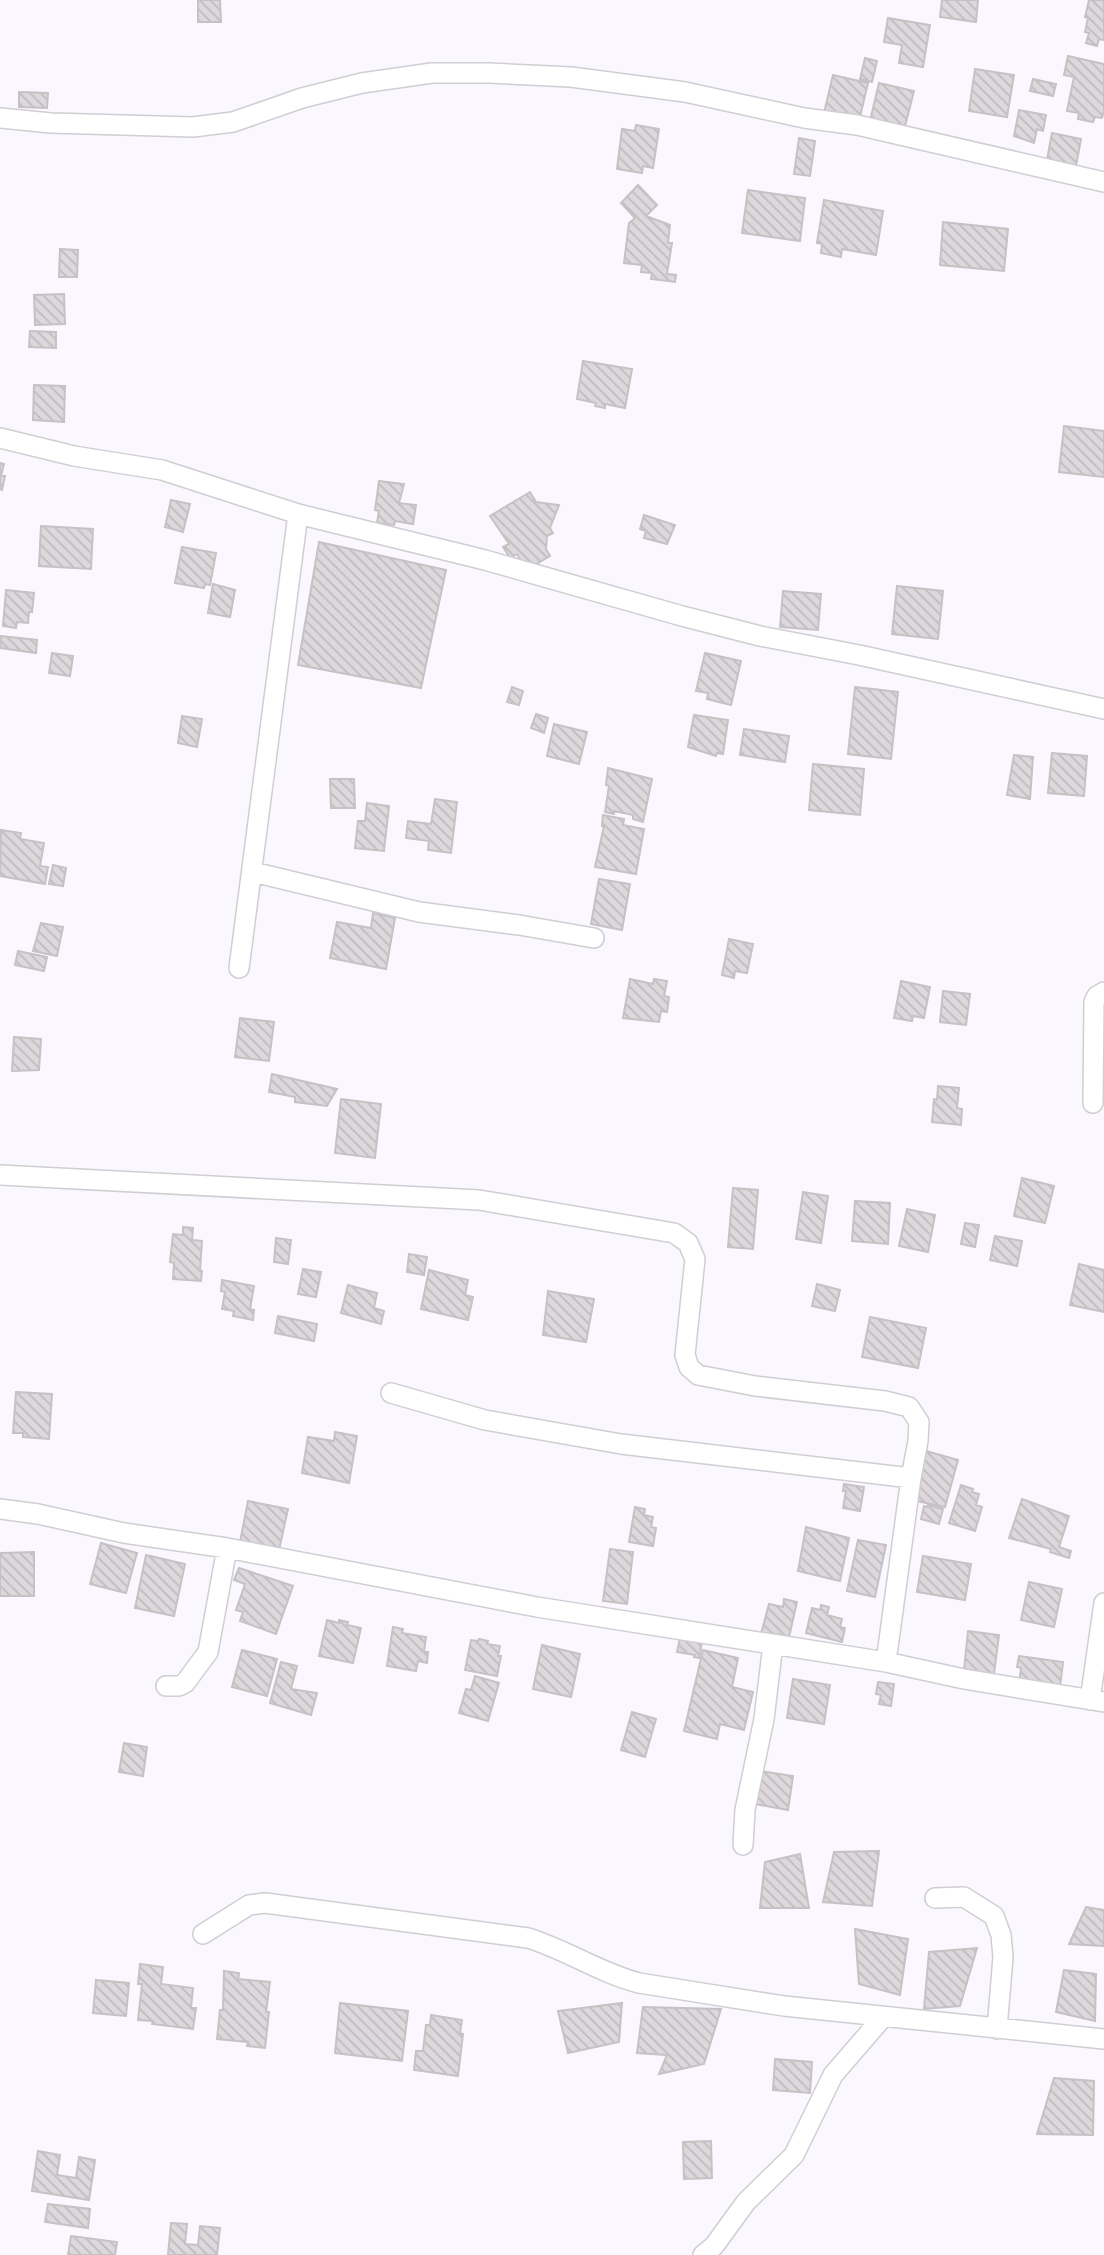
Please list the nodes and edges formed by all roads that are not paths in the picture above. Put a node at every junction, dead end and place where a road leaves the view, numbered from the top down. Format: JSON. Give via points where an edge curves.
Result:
{"nodes":[{"id":1,"x":0,"y":118,"type":"edge"},
{"id":2,"x":1104,"y":182,"type":"edge"},
{"id":3,"x":0,"y":438,"type":"edge"},
{"id":4,"x":298,"y":514,"type":"junction"},
{"id":5,"x":1104,"y":709,"type":"edge"},
{"id":6,"x":253,"y":872,"type":"junction"},
{"id":7,"x":594,"y":938,"type":"dead end"},
{"id":8,"x":239,"y":968,"type":"dead end"},
{"id":9,"x":1104,"y":992,"type":"edge"},
{"id":10,"x":1093,"y":1103,"type":"dead end"},
{"id":11,"x":0,"y":1175,"type":"edge"},
{"id":12,"x":391,"y":1393,"type":"dead end"},
{"id":13,"x":911,"y":1478,"type":"junction"},
{"id":14,"x":0,"y":1509,"type":"edge"},
{"id":15,"x":227,"y":1549,"type":"junction"},
{"id":16,"x":1104,"y":1603,"type":"edge"},
{"id":17,"x":773,"y":1644,"type":"junction"},
{"id":18,"x":886,"y":1662,"type":"junction"},
{"id":19,"x":166,"y":1686,"type":"dead end"},
{"id":20,"x":1097,"y":1701,"type":"edge"},
{"id":21,"x":743,"y":1845,"type":"dead end"},
{"id":22,"x":935,"y":1898,"type":"dead end"},
{"id":23,"x":203,"y":1934,"type":"dead end"},
{"id":24,"x":883,"y":2017,"type":"junction"},
{"id":25,"x":997,"y":2029,"type":"junction"},
{"id":26,"x":1104,"y":2039,"type":"edge"},
{"id":27,"x":703,"y":2255,"type":"edge"}],
"edges":[{"from":1,"to":2,"type":"street","via":[[193,127],[233,122],[362,83],[432,73],[571,77],[685,92],[857,125]]},
{"from":3,"to":4,"type":"street","via":[[162,470]]},
{"from":4,"to":5,"type":"street","via":[[760,636]]},
{"from":4,"to":6,"type":"street"},
{"from":6,"to":7,"type":"street","via":[[419,912]]},
{"from":6,"to":8,"type":"street"},
{"from":9,"to":10,"type":"street","via":[[1094,1002]]},
{"from":11,"to":13,"type":"street","via":[[479,1200],[674,1233],[688,1242],[695,1259],[685,1355],[689,1367],[698,1374],[755,1386],[909,1407],[919,1422]]},
{"from":12,"to":13,"type":"street","via":[[485,1420],[621,1444]]},
{"from":13,"to":18,"type":"street"},
{"from":14,"to":15,"type":"street"},
{"from":15,"to":17,"type":"street","via":[[537,1607]]},
{"from":15,"to":19,"type":"street","via":[[208,1652],[185,1683]]},
{"from":16,"to":20,"type":"street"},
{"from":17,"to":18,"type":"street"},
{"from":17,"to":21,"type":"street"},
{"from":18,"to":20,"type":"street"},
{"from":22,"to":25,"type":"street","via":[[964,1897],[994,1916],[1003,1957]]},
{"from":23,"to":24,"type":"street","via":[[249,1905],[278,1905],[528,1938],[639,1983]]},
{"from":24,"to":25,"type":"street"},
{"from":24,"to":27,"type":"street","via":[[833,2075],[794,2155],[746,2202]]},
{"from":25,"to":26,"type":"street"}]}
